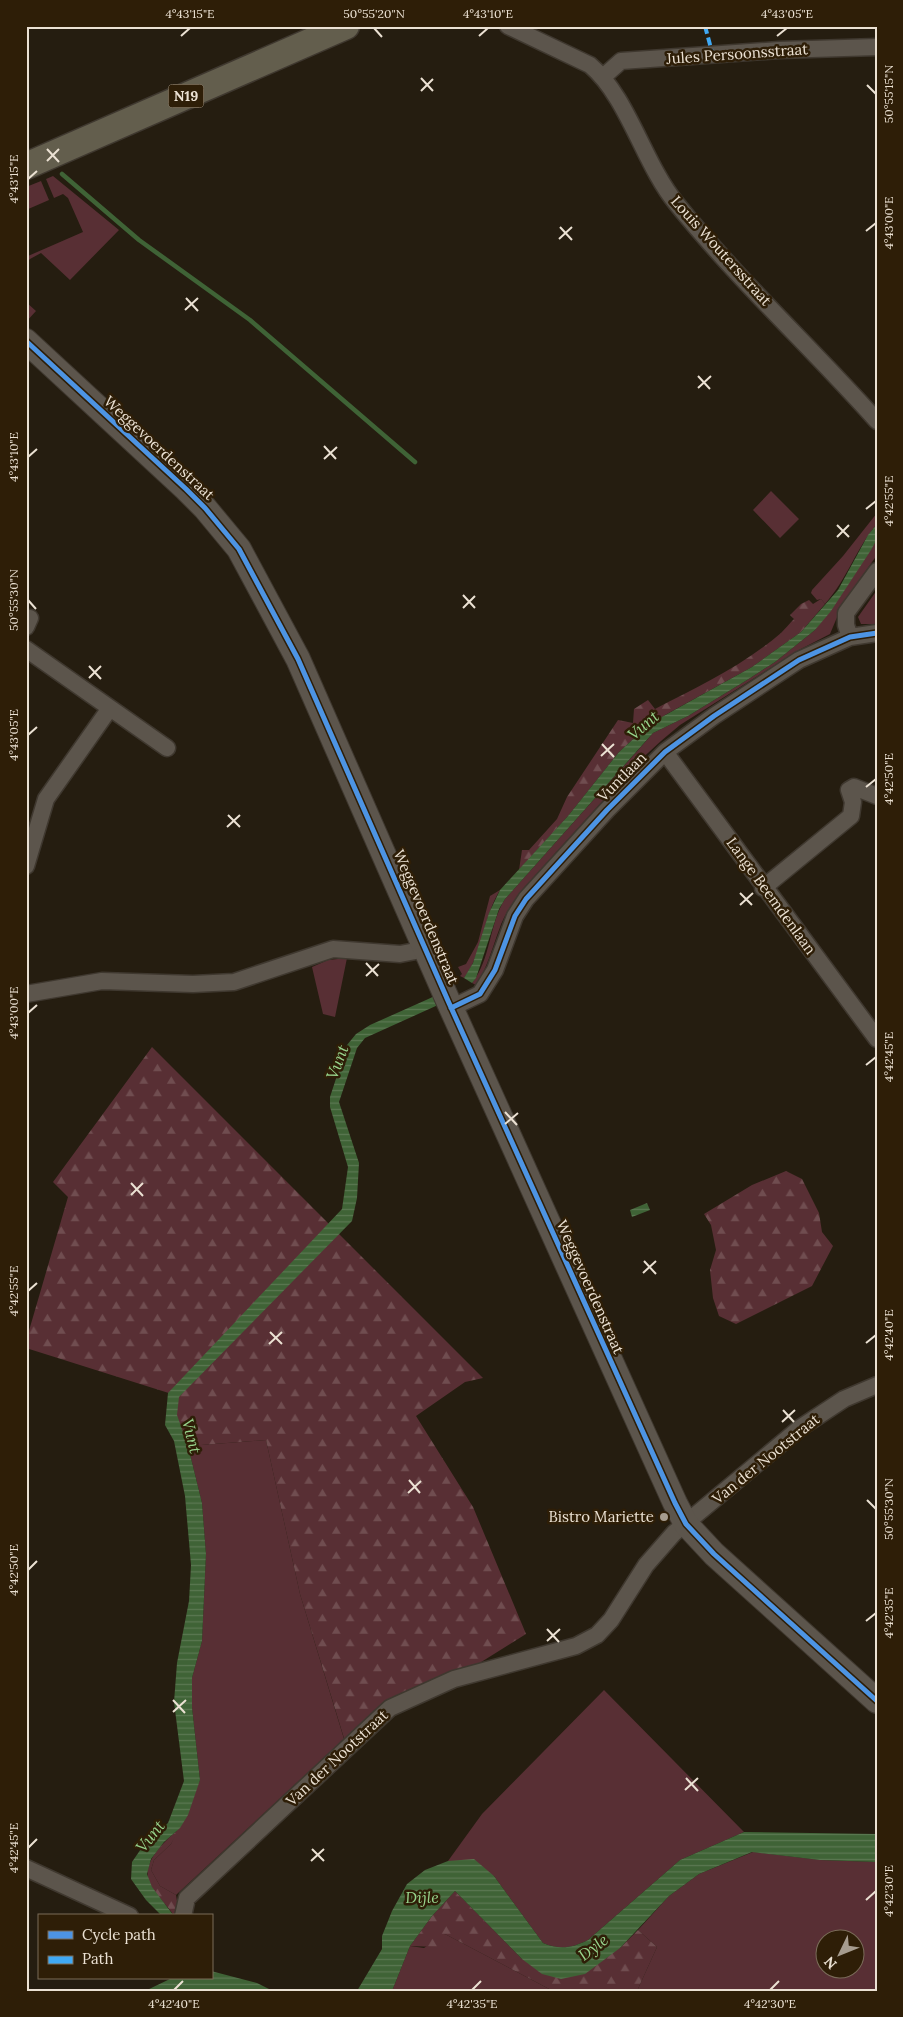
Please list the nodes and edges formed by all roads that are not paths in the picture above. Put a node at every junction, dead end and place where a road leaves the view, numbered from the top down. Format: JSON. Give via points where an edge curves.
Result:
{"nodes":[{"id":1,"x":346,"y":26,"type":"edge"},
{"id":2,"x":508,"y":26,"type":"edge"},
{"id":3,"x":877,"y":47,"type":"edge"},
{"id":4,"x":603,"y":77,"type":"junction"},
{"id":5,"x":26,"y":166,"type":"edge"},
{"id":6,"x":26,"y":341,"type":"edge"},
{"id":7,"x":877,"y":421,"type":"edge"},
{"id":8,"x":877,"y":571,"type":"edge"},
{"id":9,"x":877,"y":633,"type":"edge"},
{"id":10,"x":850,"y":637,"type":"junction"},
{"id":11,"x":26,"y":650,"type":"edge"},
{"id":12,"x":110,"y":708,"type":"junction"},
{"id":13,"x":167,"y":748,"type":"dead end"},
{"id":14,"x":665,"y":752,"type":"junction"},
{"id":15,"x":877,"y":798,"type":"edge"},
{"id":16,"x":851,"y":816,"type":"junction"},
{"id":17,"x":26,"y":866,"type":"edge"},
{"id":18,"x":763,"y":888,"type":"junction"},
{"id":19,"x":426,"y":949,"type":"junction"},
{"id":20,"x":26,"y":994,"type":"edge"},
{"id":21,"x":447,"y":1000,"type":"junction"},
{"id":22,"x":877,"y":1039,"type":"edge"},
{"id":23,"x":877,"y":1386,"type":"edge"},
{"id":24,"x":686,"y":1524,"type":"junction"},
{"id":25,"x":877,"y":1701,"type":"edge"},
{"id":26,"x":26,"y":1868,"type":"edge"},
{"id":27,"x":126,"y":1914,"type":"edge"},
{"id":28,"x":183,"y":1914,"type":"edge"}],
"edges":[{"from":1,"to":5,"type":"main road","number":"N19"},
{"from":2,"to":4,"type":"street","name":"Louis Woutersstraat","via":[[590,65]]},
{"from":3,"to":4,"type":"street","name":"Jules Persoonsstraat","via":[[621,61]]},
{"from":4,"to":7,"type":"street","name":"Louis Woutersstraat","via":[[674,201]]},
{"from":6,"to":19,"type":"street","name":"Weggevoerdenstraat","via":[[186,489],[239,549],[298,659]]},
{"from":8,"to":10,"type":"street","via":[[846,613]]},
{"from":9,"to":10,"type":"street","name":"Vuntlaan"},
{"from":10,"to":14,"type":"street","name":"Vuntlaan","via":[[799,660]]},
{"from":11,"to":12,"type":"street"},
{"from":12,"to":13,"type":"street"},
{"from":12,"to":17,"type":"street","via":[[46,799]]},
{"from":14,"to":18,"type":"street","name":"Lange Beemdenlaan"},
{"from":14,"to":21,"type":"street","name":"Vuntlaan","via":[[526,899],[515,916],[495,970],[480,994]]},
{"from":15,"to":16,"type":"street"},
{"from":15,"to":16,"type":"street","via":[[854,787],[849,790]]},
{"from":16,"to":18,"type":"street"},
{"from":18,"to":22,"type":"street","name":"Lange Beemdenlaan"},
{"from":19,"to":20,"type":"street","via":[[400,954],[333,949],[234,982],[102,981]]},
{"from":19,"to":21,"type":"street","name":"Weggevoerdenstraat"},
{"from":21,"to":24,"type":"street","name":"Weggevoerdenstraat","via":[[632,1412]]},
{"from":23,"to":24,"type":"street","name":"Van der Nootstraat","via":[[844,1399],[800,1428]]},
{"from":24,"to":25,"type":"street","name":"Weggevoerdenstraat","via":[[714,1554]]},
{"from":24,"to":28,"type":"street","name":"Van der Nootstraat","via":[[655,1552],[611,1620],[597,1635],[576,1646],[454,1679],[390,1708],[187,1898]]},
{"from":26,"to":27,"type":"street"}]}
